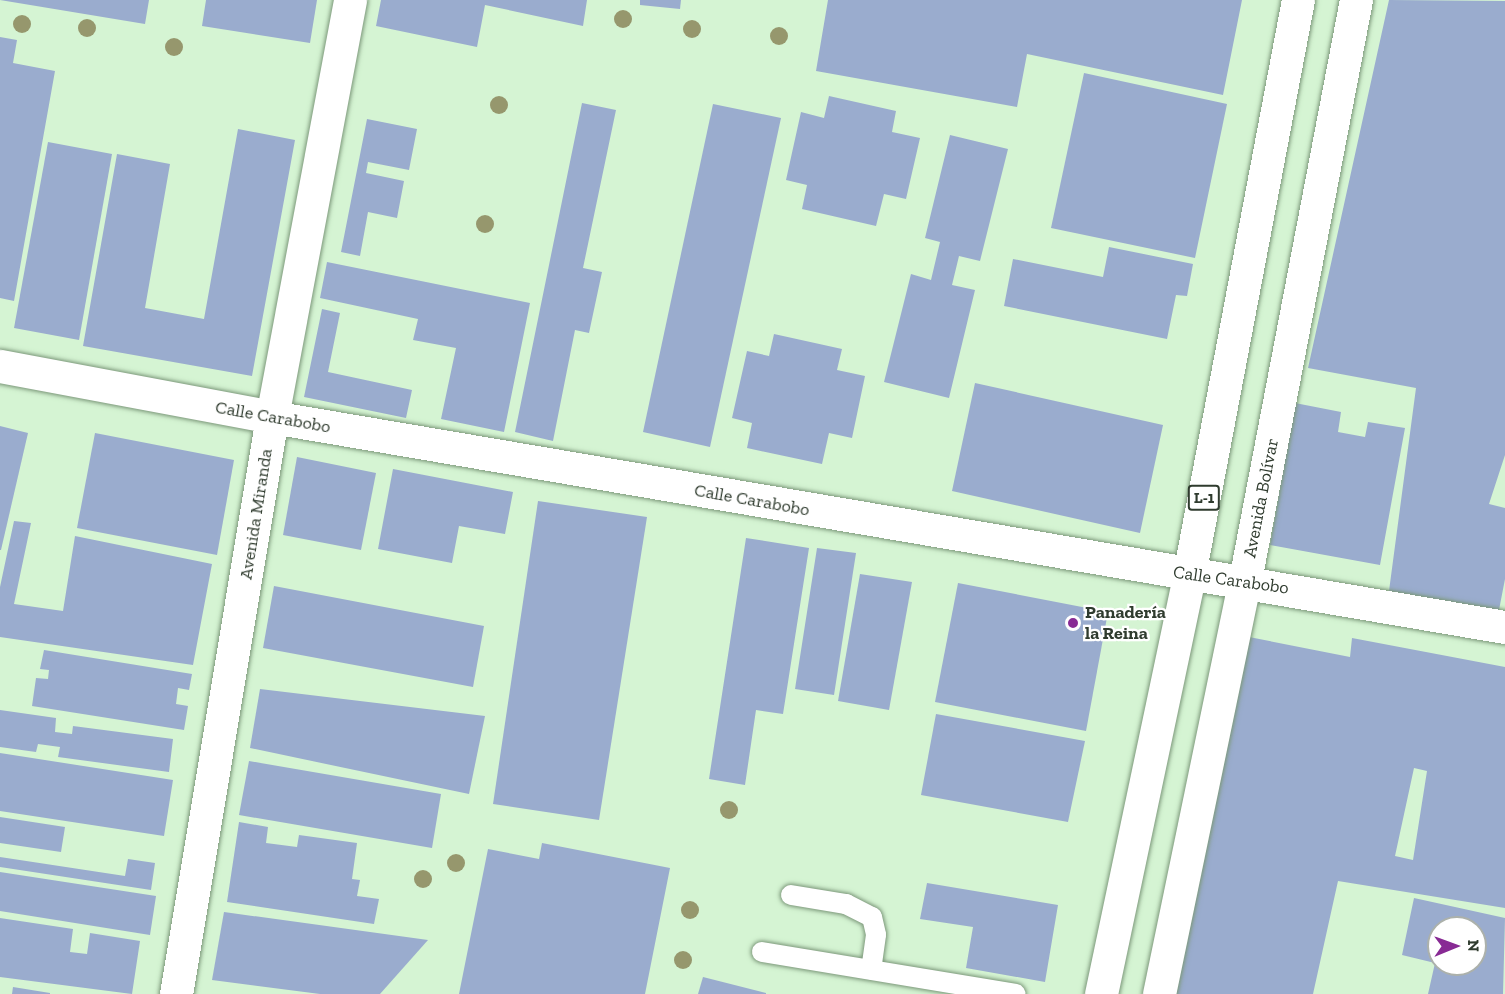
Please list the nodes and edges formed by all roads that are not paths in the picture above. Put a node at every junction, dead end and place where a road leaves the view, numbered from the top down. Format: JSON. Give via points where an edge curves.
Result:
{"nodes":[{"id":1,"x":350,"y":0,"type":"edge"},
{"id":2,"x":1298,"y":0,"type":"edge"},
{"id":3,"x":1356,"y":0,"type":"edge"},
{"id":4,"x":0,"y":366,"type":"edge"},
{"id":5,"x":272,"y":417,"type":"junction"},
{"id":6,"x":1189,"y":575,"type":"junction"},
{"id":7,"x":1245,"y":580,"type":"junction"},
{"id":8,"x":1505,"y":627,"type":"edge"},
{"id":9,"x":791,"y":895,"type":"dead end"},
{"id":10,"x":762,"y":952,"type":"dead end"},
{"id":11,"x":871,"y":970,"type":"junction"},
{"id":12,"x":176,"y":994,"type":"edge"},
{"id":13,"x":1016,"y":994,"type":"edge"},
{"id":14,"x":1101,"y":994,"type":"edge"},
{"id":15,"x":1159,"y":994,"type":"edge"}],
"edges":[{"from":1,"to":5,"type":"street","name":"Avenida Miranda"},
{"from":2,"to":6,"type":"street","number":"L-1"},
{"from":3,"to":7,"type":"street","name":"Avenida Bolívar"},
{"from":4,"to":5,"type":"street","name":"Calle Carabobo"},
{"from":5,"to":6,"type":"street","name":"Calle Carabobo"},
{"from":5,"to":12,"type":"street","name":"Avenida Miranda"},
{"from":6,"to":7,"type":"street","name":"Calle Carabobo"},
{"from":6,"to":14,"type":"street","number":"L-1"},
{"from":7,"to":8,"type":"street","name":"Calle Carabobo"},
{"from":7,"to":15,"type":"street","name":"Avenida Bolívar"},
{"from":9,"to":11,"type":"lane","via":[[846,904],[872,917],[876,935]]},
{"from":10,"to":11,"type":"lane"},
{"from":11,"to":13,"type":"lane"}]}
